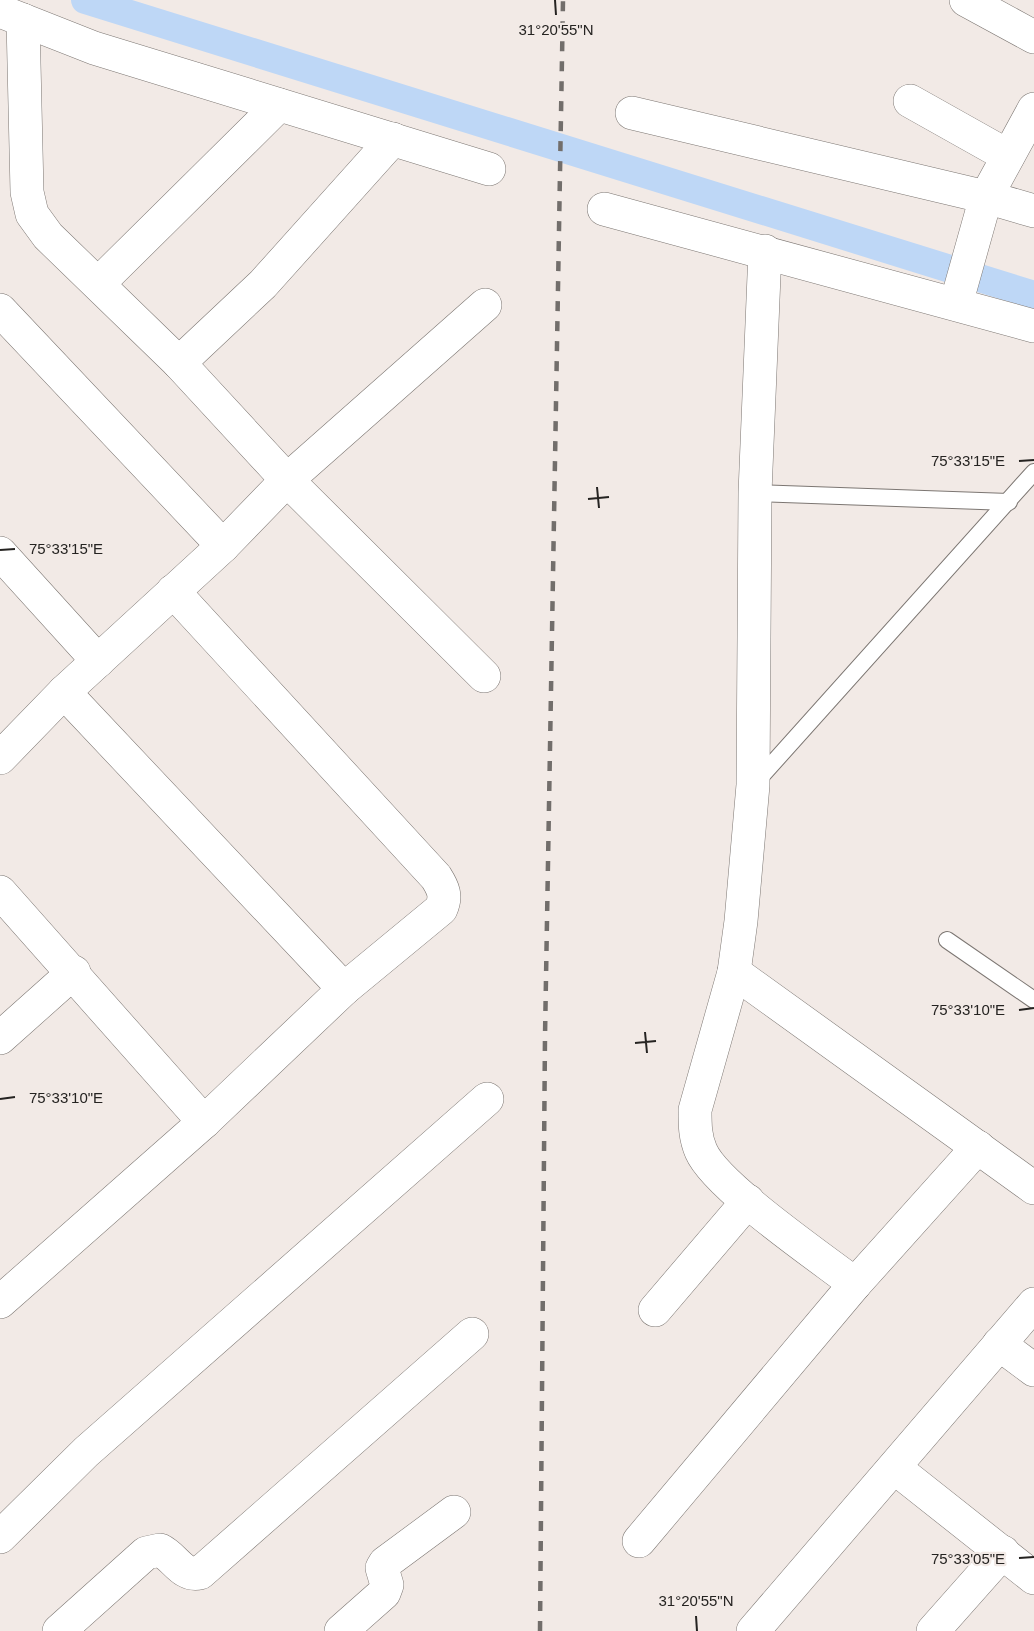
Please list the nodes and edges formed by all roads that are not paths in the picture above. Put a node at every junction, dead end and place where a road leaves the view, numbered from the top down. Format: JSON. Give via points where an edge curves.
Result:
{"nodes":[{"id":1,"x":966,"y":0,"type":"edge"},
{"id":2,"x":7,"y":15,"type":"edge"},
{"id":3,"x":1034,"y":36,"type":"edge"},
{"id":4,"x":910,"y":101,"type":"dead end"},
{"id":5,"x":279,"y":105,"type":"junction"},
{"id":6,"x":1034,"y":109,"type":"edge"},
{"id":7,"x":632,"y":112,"type":"dead end"},
{"id":8,"x":393,"y":139,"type":"junction"},
{"id":9,"x":1008,"y":156,"type":"junction"},
{"id":10,"x":489,"y":169,"type":"dead end"},
{"id":11,"x":604,"y":209,"type":"dead end"},
{"id":12,"x":982,"y":210,"type":"junction"},
{"id":13,"x":1034,"y":211,"type":"edge"},
{"id":14,"x":765,"y":251,"type":"junction"},
{"id":15,"x":99,"y":283,"type":"junction"},
{"id":16,"x":959,"y":291,"type":"junction"},
{"id":17,"x":485,"y":305,"type":"dead end"},
{"id":18,"x":0,"y":310,"type":"edge"},
{"id":19,"x":1034,"y":326,"type":"edge"},
{"id":20,"x":179,"y":363,"type":"junction"},
{"id":21,"x":1034,"y":472,"type":"edge"},
{"id":22,"x":287,"y":480,"type":"junction"},
{"id":23,"x":755,"y":493,"type":"junction"},
{"id":24,"x":1009,"y":502,"type":"junction"},
{"id":25,"x":223,"y":546,"type":"junction"},
{"id":26,"x":0,"y":553,"type":"edge"},
{"id":27,"x":173,"y":591,"type":"junction"},
{"id":28,"x":98,"y":661,"type":"junction"},
{"id":29,"x":484,"y":676,"type":"dead end"},
{"id":30,"x":64,"y":692,"type":"junction"},
{"id":31,"x":0,"y":758,"type":"edge"},
{"id":32,"x":753,"y":785,"type":"junction"},
{"id":33,"x":0,"y":892,"type":"edge"},
{"id":34,"x":947,"y":940,"type":"dead end"},
{"id":35,"x":74,"y":972,"type":"junction"},
{"id":36,"x":734,"y":972,"type":"junction"},
{"id":37,"x":344,"y":989,"type":"junction"},
{"id":38,"x":1034,"y":1000,"type":"edge"},
{"id":39,"x":0,"y":1038,"type":"edge"},
{"id":40,"x":487,"y":1099,"type":"dead end"},
{"id":41,"x":204,"y":1122,"type":"junction"},
{"id":42,"x":978,"y":1147,"type":"junction"},
{"id":43,"x":1034,"y":1188,"type":"edge"},
{"id":44,"x":748,"y":1201,"type":"junction"},
{"id":45,"x":855,"y":1284,"type":"junction"},
{"id":46,"x":0,"y":1302,"type":"edge"},
{"id":47,"x":1034,"y":1304,"type":"edge"},
{"id":48,"x":655,"y":1310,"type":"dead end"},
{"id":49,"x":472,"y":1334,"type":"dead end"},
{"id":50,"x":999,"y":1344,"type":"junction"},
{"id":51,"x":1034,"y":1370,"type":"edge"},
{"id":52,"x":895,"y":1468,"type":"junction"},
{"id":53,"x":454,"y":1512,"type":"dead end"},
{"id":54,"x":0,"y":1537,"type":"edge"},
{"id":55,"x":639,"y":1540,"type":"dead end"},
{"id":56,"x":1003,"y":1552,"type":"junction"},
{"id":57,"x":1034,"y":1578,"type":"edge"},
{"id":58,"x":59,"y":1631,"type":"edge"},
{"id":59,"x":341,"y":1631,"type":"edge"},
{"id":60,"x":753,"y":1631,"type":"edge"},
{"id":61,"x":933,"y":1631,"type":"edge"}],
"edges":[{"from":1,"to":3,"type":"street"},
{"from":2,"to":5,"type":"street","via":[[94,48]]},
{"from":2,"to":15,"type":"street","via":[[32,214],[48,236]]},
{"from":4,"to":9,"type":"street"},
{"from":5,"to":8,"type":"street"},
{"from":5,"to":15,"type":"street"},
{"from":6,"to":9,"type":"street"},
{"from":7,"to":12,"type":"street"},
{"from":8,"to":10,"type":"street"},
{"from":8,"to":20,"type":"street","via":[[263,284]]},
{"from":9,"to":12,"type":"street"},
{"from":11,"to":14,"type":"street"},
{"from":12,"to":13,"type":"street"},
{"from":12,"to":16,"type":"street"},
{"from":14,"to":16,"type":"street"},
{"from":14,"to":23,"type":"street"},
{"from":15,"to":20,"type":"street"},
{"from":16,"to":19,"type":"street"},
{"from":17,"to":22,"type":"street"},
{"from":18,"to":25,"type":"street"},
{"from":20,"to":22,"type":"street"},
{"from":21,"to":24,"type":"lane"},
{"from":22,"to":25,"type":"street"},
{"from":22,"to":29,"type":"street"},
{"from":23,"to":24,"type":"lane"},
{"from":23,"to":32,"type":"street"},
{"from":24,"to":32,"type":"lane"},
{"from":25,"to":27,"type":"street"},
{"from":26,"to":28,"type":"street"},
{"from":27,"to":28,"type":"street"},
{"from":27,"to":37,"type":"street","via":[[443,889],[445,900],[441,909]]},
{"from":28,"to":30,"type":"street"},
{"from":30,"to":31,"type":"street"},
{"from":30,"to":37,"type":"street"},
{"from":32,"to":36,"type":"street"},
{"from":33,"to":35,"type":"street"},
{"from":34,"to":38,"type":"lane"},
{"from":35,"to":39,"type":"street"},
{"from":35,"to":41,"type":"street"},
{"from":36,"to":42,"type":"street"},
{"from":36,"to":44,"type":"street","via":[[695,1110],[695,1133],[702,1153],[717,1173]]},
{"from":37,"to":41,"type":"street"},
{"from":40,"to":54,"type":"street","via":[[145,1399]]},
{"from":41,"to":46,"type":"street"},
{"from":42,"to":43,"type":"street"},
{"from":42,"to":45,"type":"street"},
{"from":44,"to":45,"type":"street"},
{"from":44,"to":48,"type":"street"},
{"from":45,"to":55,"type":"street"},
{"from":47,"to":50,"type":"street"},
{"from":49,"to":58,"type":"street","via":[[200,1573],[186,1572],[160,1550],[146,1553]]},
{"from":50,"to":51,"type":"street"},
{"from":50,"to":52,"type":"street"},
{"from":52,"to":56,"type":"street"},
{"from":52,"to":60,"type":"street"},
{"from":53,"to":59,"type":"street","via":[[385,1563],[384,1593]]},
{"from":56,"to":57,"type":"street"},
{"from":56,"to":61,"type":"street"}]}
